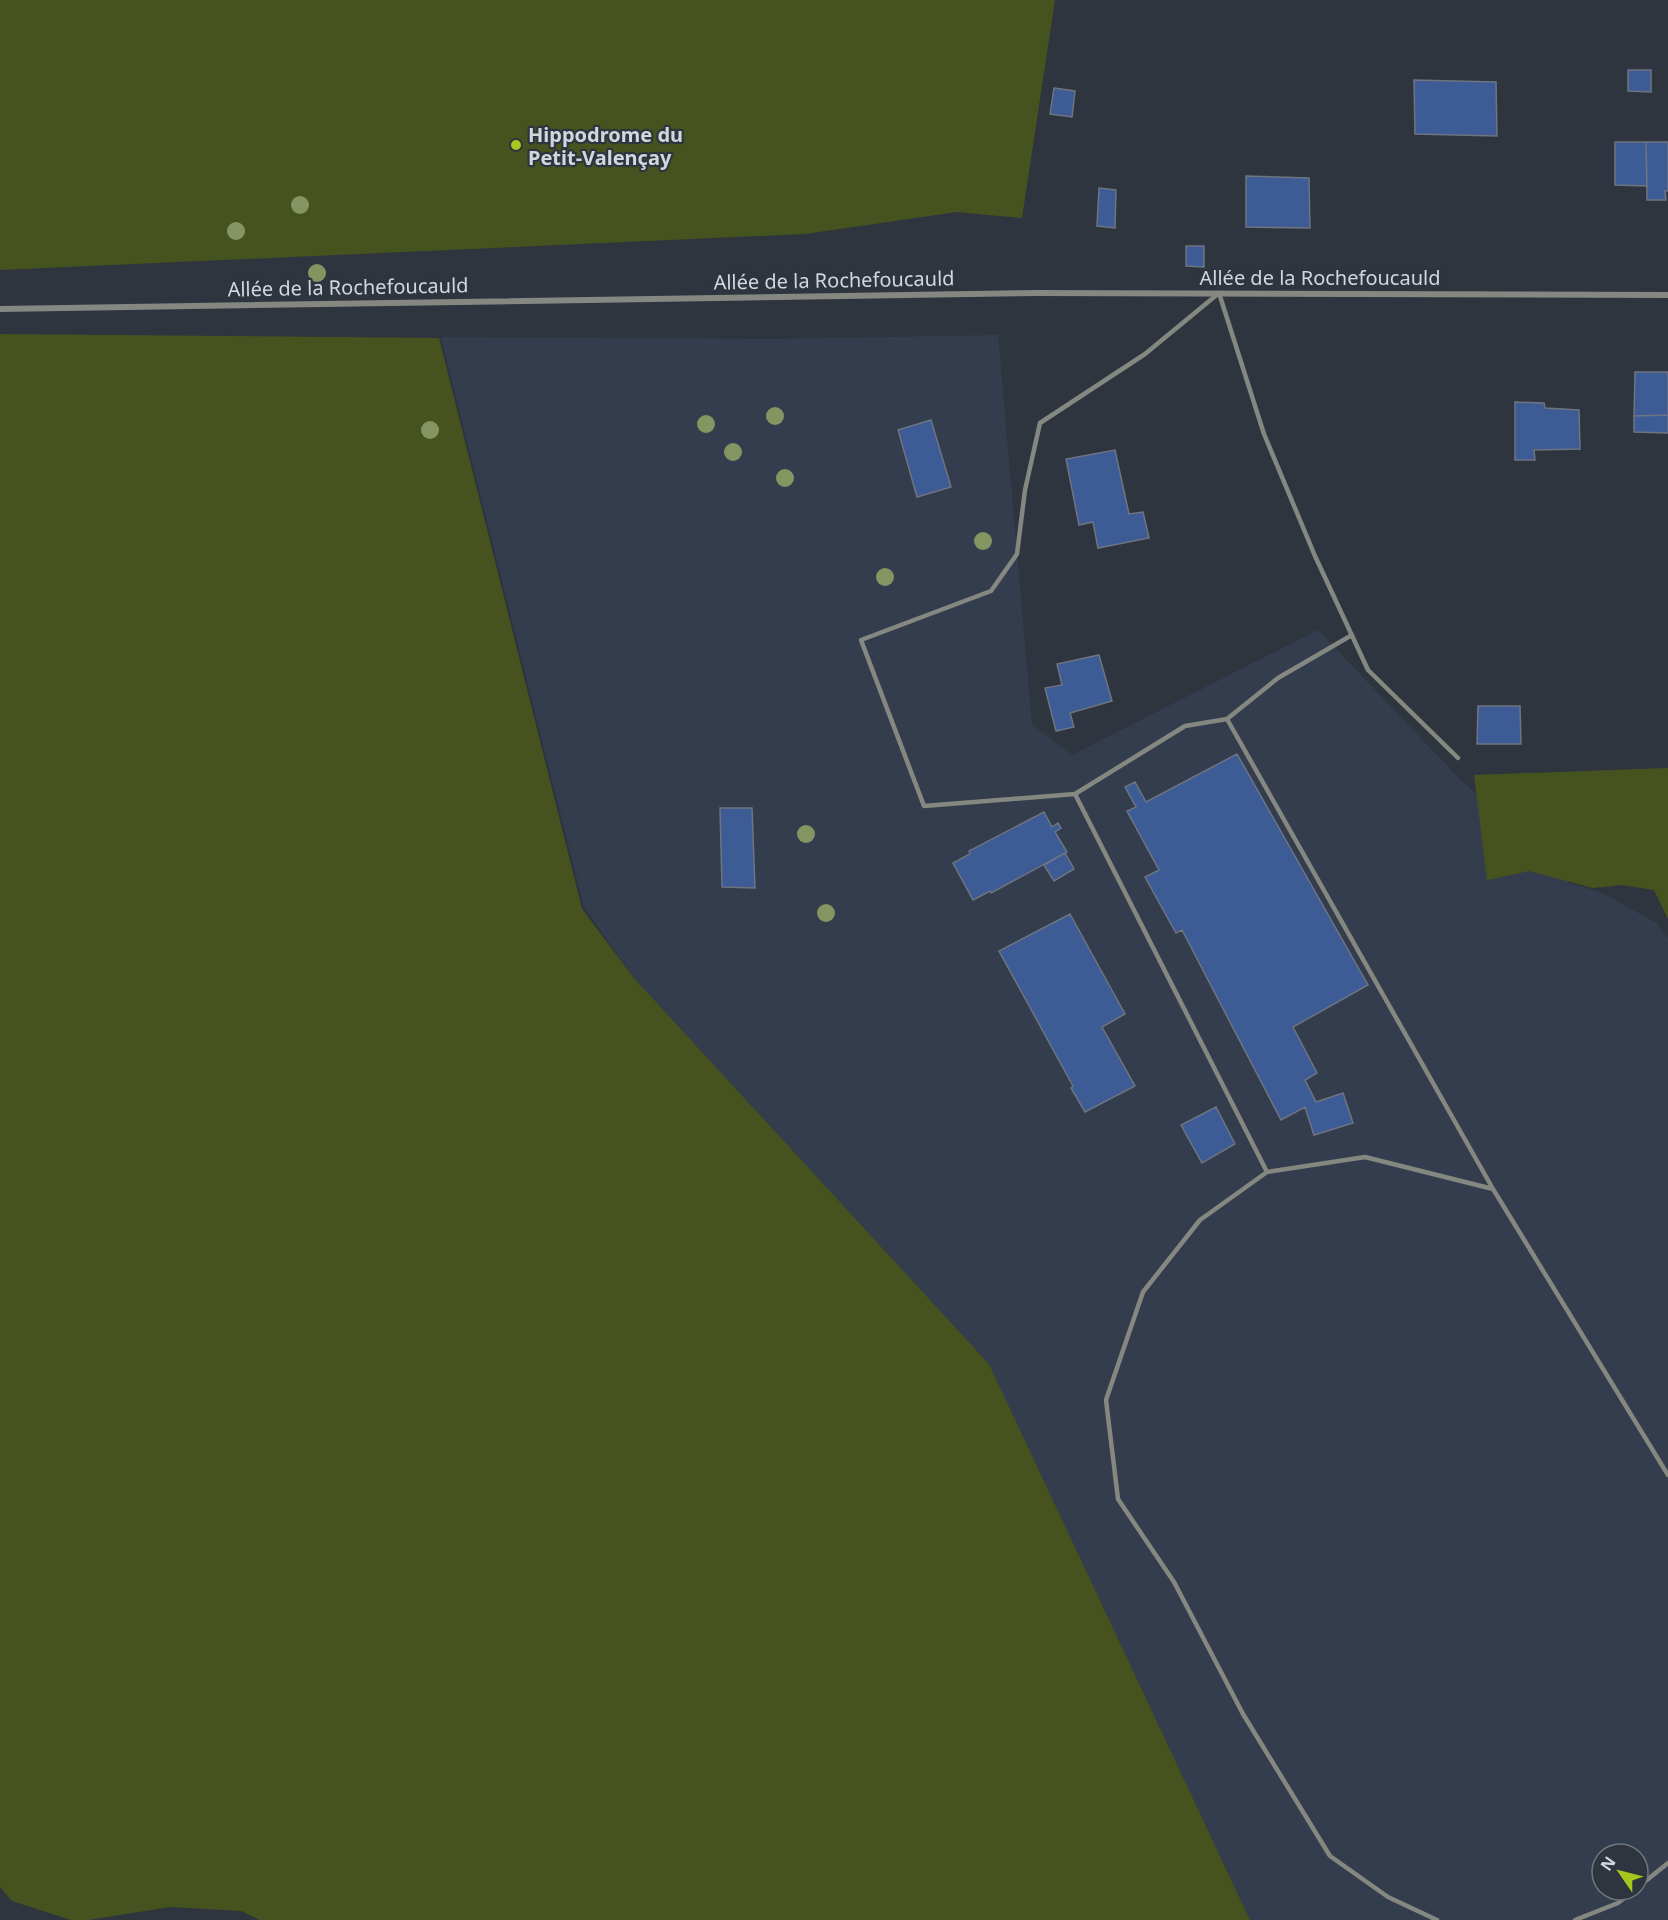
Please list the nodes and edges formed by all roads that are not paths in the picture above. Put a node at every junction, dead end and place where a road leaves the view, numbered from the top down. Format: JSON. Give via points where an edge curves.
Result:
{"nodes":[{"id":1,"x":1218,"y":293,"type":"junction"},
{"id":2,"x":1668,"y":295,"type":"edge"},
{"id":3,"x":0,"y":309,"type":"edge"},
{"id":4,"x":1352,"y":635,"type":"junction"},
{"id":5,"x":1227,"y":719,"type":"junction"},
{"id":6,"x":1458,"y":758,"type":"dead end"},
{"id":7,"x":1075,"y":794,"type":"junction"},
{"id":8,"x":1267,"y":1172,"type":"junction"},
{"id":9,"x":1493,"y":1189,"type":"junction"},
{"id":10,"x":1668,"y":1475,"type":"edge"},
{"id":11,"x":1668,"y":1863,"type":"edge"},
{"id":12,"x":1650,"y":1877,"type":"edge"},
{"id":13,"x":1619,"y":1902,"type":"edge"},
{"id":14,"x":1437,"y":1920,"type":"edge"},
{"id":15,"x":1575,"y":1920,"type":"edge"}],
"edges":[{"from":1,"to":2,"type":"street","name":"Allée de la Rochefoucauld"},
{"from":1,"to":3,"type":"street","name":"Allée de la Rochefoucauld"},
{"from":1,"to":4,"type":"lane","via":[[1264,434]]},
{"from":1,"to":7,"type":"lane","via":[[1145,354],[1040,423],[1025,490],[1017,554],[991,591],[861,640],[924,806]]},
{"from":4,"to":5,"type":"lane","via":[[1278,678]]},
{"from":4,"to":6,"type":"lane","via":[[1368,670]]},
{"from":5,"to":7,"type":"lane","via":[[1185,726]]},
{"from":5,"to":9,"type":"lane"},
{"from":7,"to":8,"type":"lane"},
{"from":8,"to":9,"type":"lane","via":[[1365,1157]]},
{"from":8,"to":14,"type":"lane","via":[[1200,1220],[1143,1292],[1106,1400],[1118,1499],[1174,1582],[1243,1714],[1329,1856],[1388,1897]]},
{"from":9,"to":10,"type":"lane"},
{"from":11,"to":12,"type":"lane"},
{"from":13,"to":15,"type":"lane"}]}
